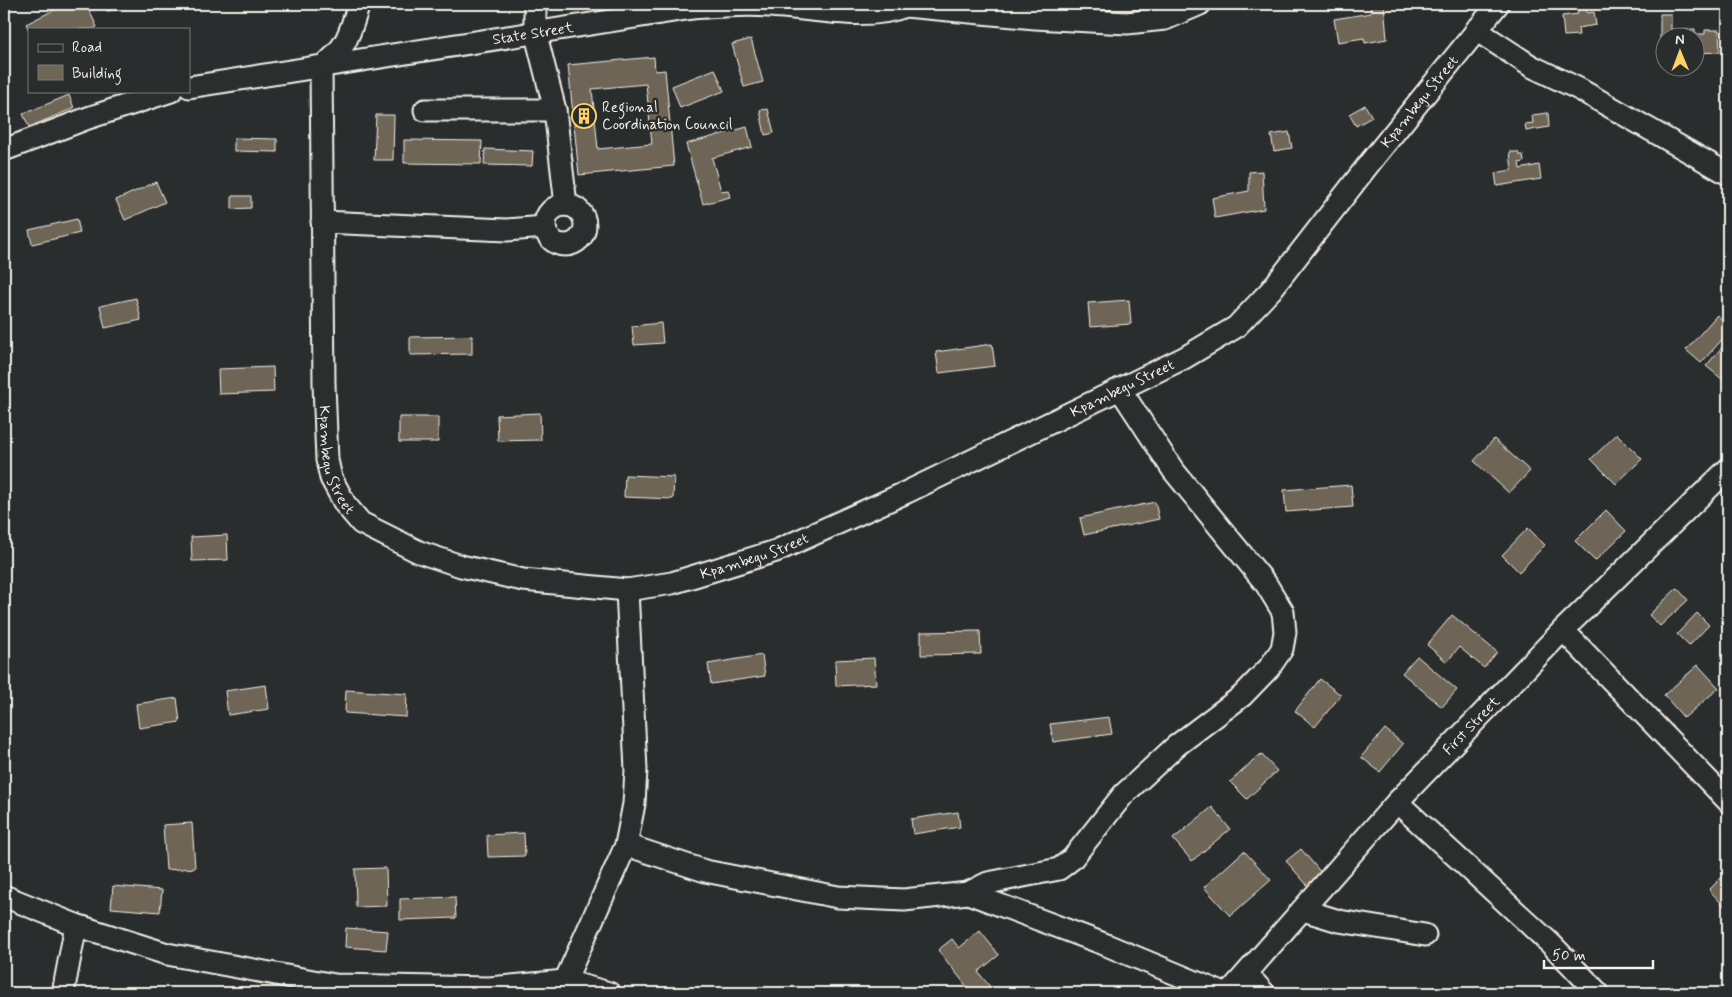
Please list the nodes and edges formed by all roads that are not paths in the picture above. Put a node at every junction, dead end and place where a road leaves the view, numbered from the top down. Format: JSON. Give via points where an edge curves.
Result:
{"nodes":[{"id":1,"x":359,"y":4,"type":"edge"},
{"id":2,"x":535,"y":4,"type":"edge"},
{"id":3,"x":990,"y":4,"type":"edge"},
{"id":4,"x":1200,"y":4,"type":"edge"},
{"id":5,"x":1498,"y":4,"type":"edge"},
{"id":6,"x":906,"y":5,"type":"edge"},
{"id":7,"x":971,"y":11,"type":"junction"},
{"id":8,"x":1096,"y":12,"type":"edge"},
{"id":9,"x":1476,"y":30,"type":"junction"},
{"id":10,"x":535,"y":31,"type":"junction"},
{"id":11,"x":321,"y":68,"type":"junction"},
{"id":12,"x":190,"y":87,"type":"edge"},
{"id":13,"x":168,"y":92,"type":"edge"},
{"id":14,"x":425,"y":110,"type":"dead end"},
{"id":15,"x":555,"y":110,"type":"junction"},
{"id":16,"x":4,"y":150,"type":"edge"},
{"id":17,"x":1728,"y":174,"type":"edge"},
{"id":18,"x":566,"y":205,"type":"junction"},
{"id":19,"x":322,"y":222,"type":"junction"},
{"id":20,"x":545,"y":227,"type":"junction"},
{"id":21,"x":1120,"y":389,"type":"junction"},
{"id":22,"x":1725,"y":480,"type":"edge"},
{"id":23,"x":626,"y":590,"type":"junction"},
{"id":24,"x":1563,"y":630,"type":"junction"},
{"id":25,"x":1728,"y":801,"type":"edge"},
{"id":26,"x":1397,"y":802,"type":"junction"},
{"id":27,"x":626,"y":845,"type":"junction"},
{"id":28,"x":968,"y":893,"type":"junction"},
{"id":29,"x":4,"y":896,"type":"edge"},
{"id":30,"x":1303,"y":910,"type":"junction"},
{"id":31,"x":76,"y":925,"type":"junction"},
{"id":32,"x":1425,"y":935,"type":"dead end"},
{"id":33,"x":1247,"y":974,"type":"junction"},
{"id":34,"x":565,"y":981,"type":"junction"},
{"id":35,"x":336,"y":989,"type":"edge"},
{"id":36,"x":63,"y":993,"type":"edge"},
{"id":37,"x":609,"y":993,"type":"edge"},
{"id":38,"x":1222,"y":993,"type":"edge"},
{"id":39,"x":1229,"y":993,"type":"edge"},
{"id":40,"x":1264,"y":993,"type":"edge"},
{"id":41,"x":1598,"y":993,"type":"edge"}],
"edges":[{"from":1,"to":11,"type":"street","via":[[346,43]]},
{"from":2,"to":10,"type":"street"},
{"from":3,"to":7,"type":"street"},
{"from":4,"to":8,"type":"street","name":"State Street","via":[[1186,12],[1150,22]]},
{"from":5,"to":9,"type":"street","name":"Kpambegu Street"},
{"from":6,"to":7,"type":"street","name":"State Street"},
{"from":6,"to":10,"type":"street","name":"State Street","via":[[893,11],[864,13],[731,5]]},
{"from":7,"to":8,"type":"street","name":"State Street"},
{"from":9,"to":17,"type":"street","via":[[1531,66]]},
{"from":9,"to":21,"type":"street","name":"Kpambegu Street","via":[[1250,314],[1217,340]]},
{"from":10,"to":11,"type":"street","name":"State Street"},
{"from":10,"to":15,"type":"street"},
{"from":11,"to":12,"type":"street","name":"State Street"},
{"from":11,"to":19,"type":"street","name":"Kpambegu Street"},
{"from":13,"to":16,"type":"street"},
{"from":14,"to":15,"type":"street"},
{"from":15,"to":18,"type":"street"},
{"from":18,"to":20,"type":"street","via":[[555,208],[547,216]]},
{"from":18,"to":20,"type":"street","via":[[576,207],[583,215],[583,234],[576,242],[567,245],[557,243],[549,237]]},
{"from":19,"to":20,"type":"street","via":[[507,230]]},
{"from":19,"to":23,"type":"street","name":"Kpambegu Street","via":[[327,460],[331,478],[361,523],[419,552],[461,566],[523,580]]},
{"from":21,"to":23,"type":"street","name":"Kpambegu Street","via":[[776,551],[672,583]]},
{"from":21,"to":28,"type":"street","via":[[1173,470],[1266,584],[1283,612],[1285,632],[1282,649],[1242,696],[1176,746],[1123,795],[1072,859],[1059,869],[988,883]]},
{"from":22,"to":24,"type":"street","name":"First Street"},
{"from":23,"to":27,"type":"street","via":[[636,770],[634,804]]},
{"from":24,"to":25,"type":"street"},
{"from":24,"to":26,"type":"street","name":"First Street"},
{"from":26,"to":30,"type":"street","name":"First Street"},
{"from":26,"to":41,"type":"street","via":[[1552,945]]},
{"from":27,"to":28,"type":"street","via":[[705,871],[838,897],[904,900]]},
{"from":27,"to":34,"type":"street"},
{"from":28,"to":38,"type":"street"},
{"from":29,"to":31,"type":"street"},
{"from":30,"to":32,"type":"street","via":[[1339,921]]},
{"from":30,"to":33,"type":"street","name":"First Street"},
{"from":31,"to":35,"type":"street","via":[[167,954]]},
{"from":31,"to":36,"type":"street"},
{"from":33,"to":39,"type":"street","name":"First Street"},
{"from":33,"to":40,"type":"street"},
{"from":34,"to":35,"type":"street","via":[[489,988]]},
{"from":34,"to":37,"type":"street"}]}
